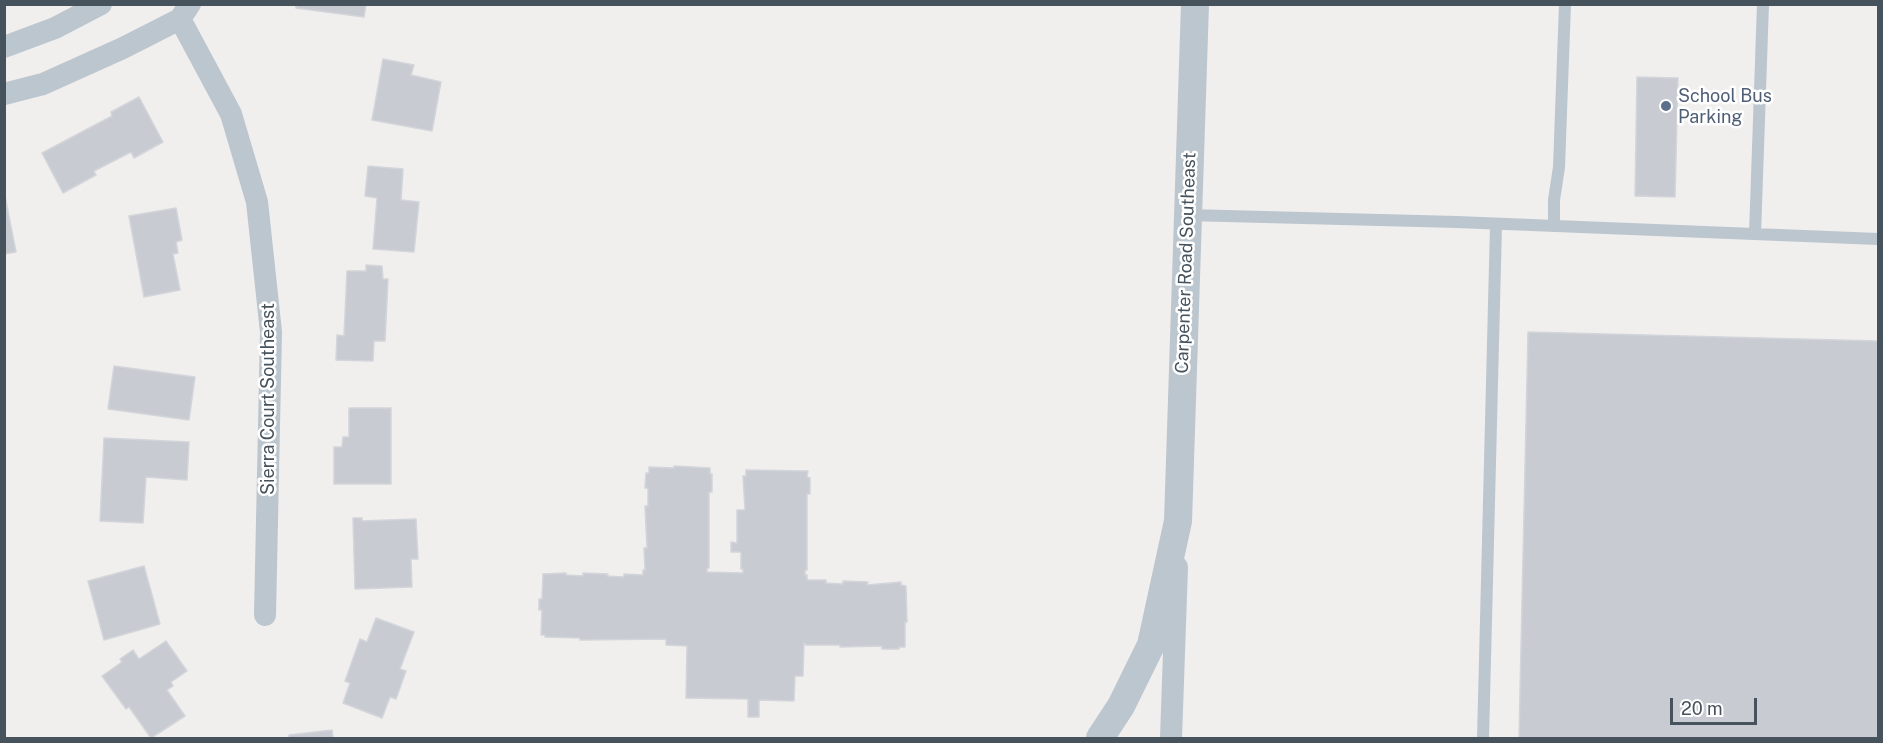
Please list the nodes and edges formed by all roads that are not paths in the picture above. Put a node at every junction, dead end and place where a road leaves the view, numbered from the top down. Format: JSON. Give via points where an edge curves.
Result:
{"nodes":[{"id":1,"x":101,"y":4,"type":"edge"},
{"id":2,"x":1195,"y":4,"type":"edge"},
{"id":3,"x":1565,"y":4,"type":"edge"},
{"id":4,"x":1763,"y":4,"type":"edge"},
{"id":5,"x":185,"y":12,"type":"edge"},
{"id":6,"x":4,"y":47,"type":"edge"},
{"id":7,"x":4,"y":94,"type":"edge"},
{"id":8,"x":1187,"y":215,"type":"junction"},
{"id":9,"x":1496,"y":225,"type":"junction"},
{"id":10,"x":1554,"y":226,"type":"junction"},
{"id":11,"x":1755,"y":234,"type":"junction"},
{"id":12,"x":1878,"y":239,"type":"edge"},
{"id":13,"x":1178,"y":521,"type":"junction"},
{"id":14,"x":265,"y":615,"type":"dead end"},
{"id":15,"x":1100,"y":738,"type":"edge"},
{"id":16,"x":1171,"y":738,"type":"edge"},
{"id":17,"x":1483,"y":738,"type":"edge"}],
"edges":[{"from":1,"to":6,"type":"street","via":[[56,28]]},
{"from":2,"to":8,"type":"street","name":"Carpenter Road Southeast"},
{"from":3,"to":10,"type":"lane"},
{"from":4,"to":11,"type":"lane"},
{"from":5,"to":7,"type":"street","via":[[123,48],[44,84]]},
{"from":5,"to":14,"type":"street","name":"Sierra Court Southeast","via":[[231,114],[257,202],[271,332]]},
{"from":8,"to":9,"type":"lane"},
{"from":8,"to":13,"type":"street","name":"Carpenter Road Southeast"},
{"from":9,"to":10,"type":"lane"},
{"from":9,"to":17,"type":"lane"},
{"from":10,"to":11,"type":"lane"},
{"from":11,"to":12,"type":"lane"},
{"from":13,"to":15,"type":"street","name":"Carpenter Road Southeast","via":[[1150,645],[1121,706]]},
{"from":13,"to":16,"type":"street","name":"Carpenter Road Southeast"}]}
